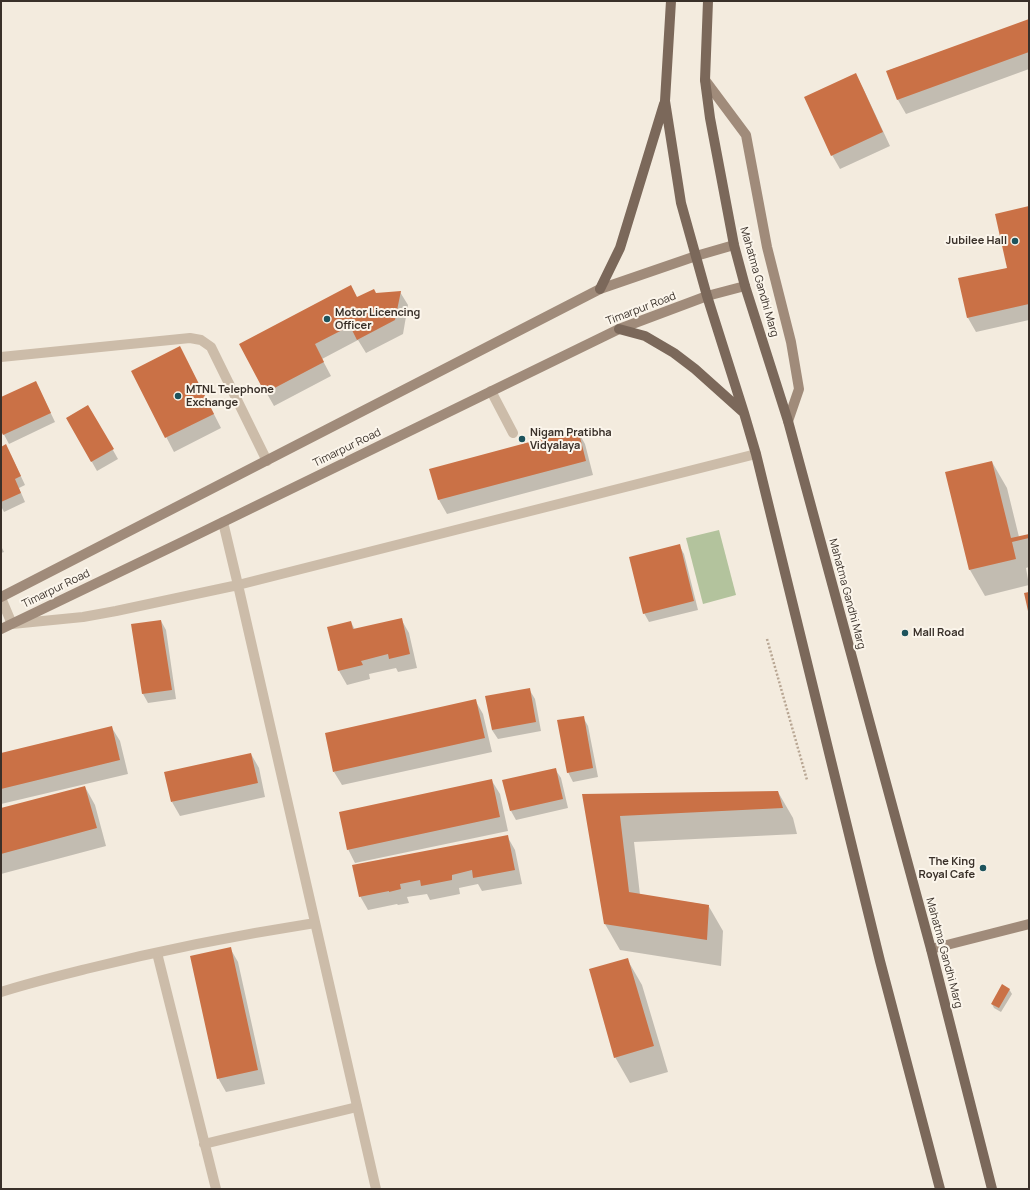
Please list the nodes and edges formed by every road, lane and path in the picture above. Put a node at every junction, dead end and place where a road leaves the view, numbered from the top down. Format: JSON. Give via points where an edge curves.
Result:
{"nodes":[{"id":1,"x":671,"y":1,"type":"edge"},
{"id":2,"x":708,"y":1,"type":"edge"},
{"id":3,"x":705,"y":80,"type":"junction"},
{"id":4,"x":665,"y":100,"type":"junction"},
{"id":5,"x":734,"y":245,"type":"junction"},
{"id":6,"x":696,"y":256,"type":"junction"},
{"id":7,"x":746,"y":286,"type":"junction"},
{"id":8,"x":600,"y":289,"type":"junction"},
{"id":9,"x":707,"y":296,"type":"junction"},
{"id":10,"x":619,"y":329,"type":"junction"},
{"id":11,"x":1,"y":358,"type":"edge"},
{"id":12,"x":491,"y":391,"type":"junction"},
{"id":13,"x":744,"y":413,"type":"junction"},
{"id":14,"x":788,"y":421,"type":"junction"},
{"id":15,"x":513,"y":433,"type":"dead end"},
{"id":16,"x":756,"y":454,"type":"junction"},
{"id":17,"x":267,"y":461,"type":"junction"},
{"id":18,"x":223,"y":522,"type":"junction"},
{"id":19,"x":238,"y":585,"type":"junction"},
{"id":20,"x":1,"y":598,"type":"edge"},
{"id":21,"x":12,"y":624,"type":"junction"},
{"id":22,"x":1,"y":628,"type":"edge"},
{"id":23,"x":767,"y":639,"type":"dead end"},
{"id":24,"x":807,"y":780,"type":"dead end"},
{"id":25,"x":315,"y":923,"type":"junction"},
{"id":26,"x":1029,"y":924,"type":"edge"},
{"id":27,"x":931,"y":949,"type":"junction"},
{"id":28,"x":157,"y":953,"type":"junction"},
{"id":29,"x":1,"y":992,"type":"edge"},
{"id":30,"x":357,"y":1107,"type":"junction"},
{"id":31,"x":204,"y":1144,"type":"junction"},
{"id":32,"x":216,"y":1189,"type":"edge"},
{"id":33,"x":376,"y":1189,"type":"edge"},
{"id":34,"x":940,"y":1189,"type":"edge"},
{"id":35,"x":992,"y":1189,"type":"edge"}],
"edges":[{"from":1,"to":4,"type":"main road"},
{"from":2,"to":3,"type":"main road","name":"Mahatma Gandhi Marg"},
{"from":3,"to":5,"type":"main road","name":"Mahatma Gandhi Marg"},
{"from":3,"to":14,"type":"street","via":[[746,135],[767,247],[799,389]]},
{"from":4,"to":6,"type":"main road","via":[[682,203]]},
{"from":4,"to":8,"type":"main road","via":[[620,248]]},
{"from":5,"to":6,"type":"street","name":"Timarpur Road"},
{"from":5,"to":7,"type":"main road","name":"Mahatma Gandhi Marg"},
{"from":6,"to":8,"type":"street","name":"Timarpur Road"},
{"from":6,"to":9,"type":"main road"},
{"from":7,"to":9,"type":"street","name":"Timarpur Road"},
{"from":7,"to":14,"type":"main road","name":"Mahatma Gandhi Marg"},
{"from":8,"to":17,"type":"street","name":"Timarpur Road"},
{"from":9,"to":10,"type":"street","name":"Timarpur Road"},
{"from":9,"to":13,"type":"main road"},
{"from":10,"to":12,"type":"street","name":"Timarpur Road"},
{"from":10,"to":13,"type":"main road","via":[[645,336],[674,353]]},
{"from":11,"to":17,"type":"street","via":[[190,338],[201,340],[211,347]]},
{"from":12,"to":15,"type":"street"},
{"from":12,"to":18,"type":"street","name":"Timarpur Road"},
{"from":13,"to":16,"type":"main road"},
{"from":14,"to":27,"type":"main road","name":"Mahatma Gandhi Marg"},
{"from":16,"to":19,"type":"street"},
{"from":16,"to":34,"type":"main road","via":[[880,961]]},
{"from":17,"to":20,"type":"street","name":"Timarpur Road"},
{"from":18,"to":19,"type":"street"},
{"from":18,"to":21,"type":"street","name":"Timarpur Road"},
{"from":19,"to":21,"type":"street","via":[[83,617]]},
{"from":19,"to":25,"type":"street"},
{"from":20,"to":21,"type":"street"},
{"from":21,"to":22,"type":"street","name":"Timarpur Road"},
{"from":23,"to":24,"type":"path"},
{"from":25,"to":28,"type":"street","via":[[255,932]]},
{"from":25,"to":30,"type":"street"},
{"from":26,"to":27,"type":"street"},
{"from":27,"to":35,"type":"main road","name":"Mahatma Gandhi Marg"},
{"from":28,"to":29,"type":"street"},
{"from":28,"to":31,"type":"street"},
{"from":30,"to":31,"type":"street"},
{"from":30,"to":33,"type":"street"},
{"from":31,"to":32,"type":"street"}]}
